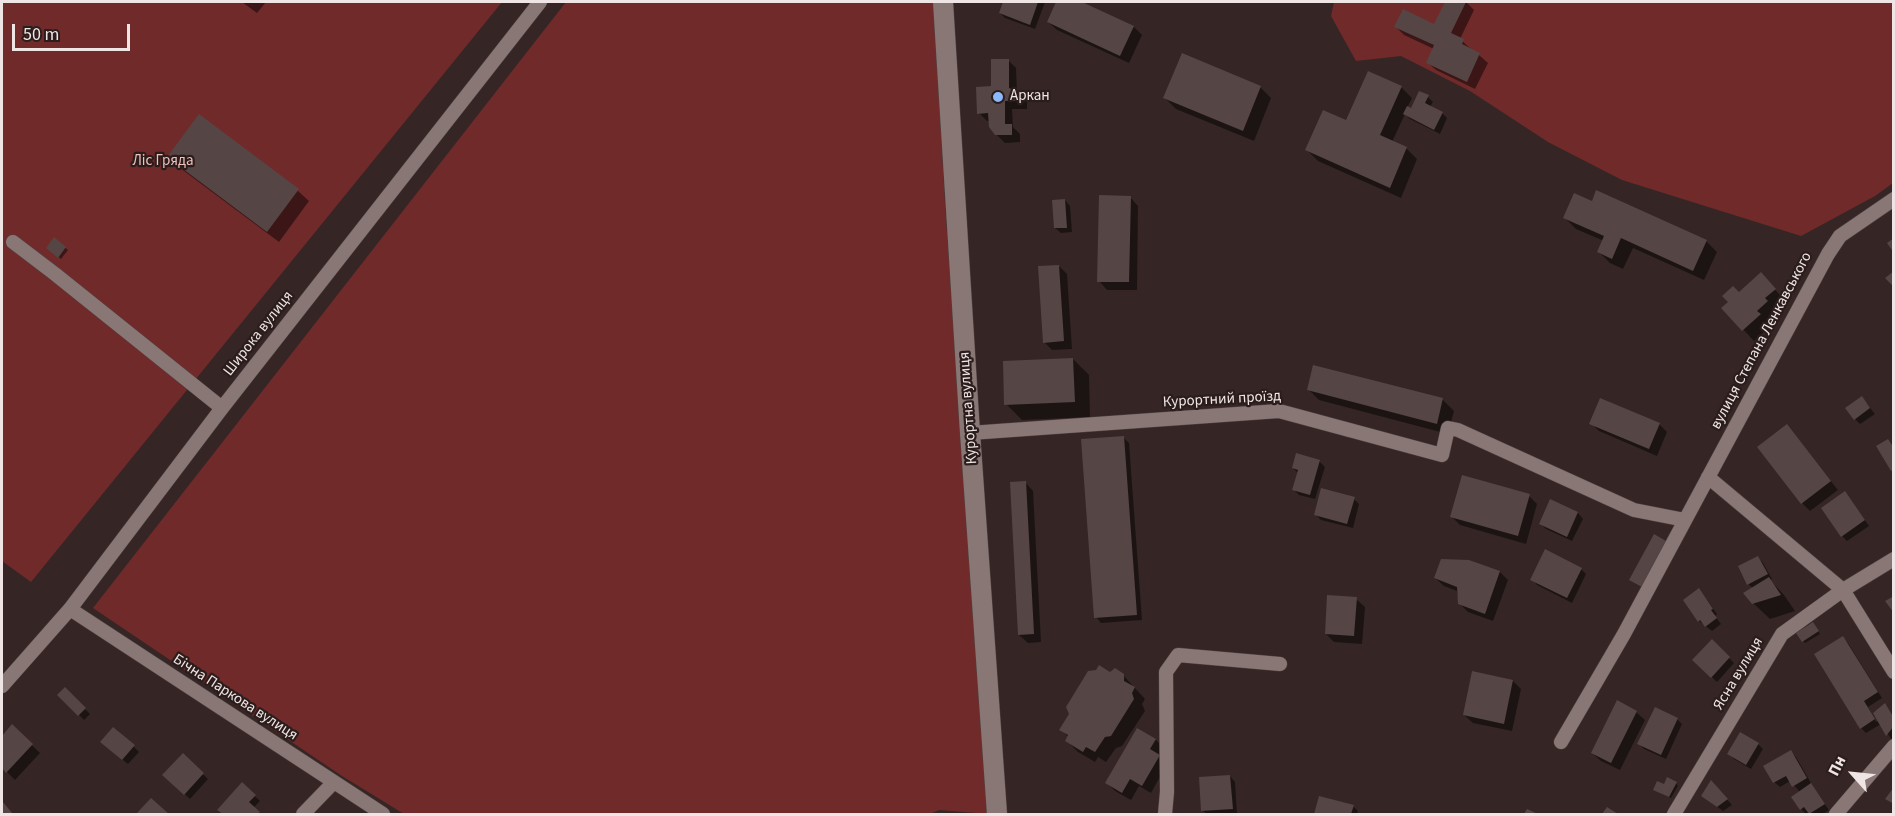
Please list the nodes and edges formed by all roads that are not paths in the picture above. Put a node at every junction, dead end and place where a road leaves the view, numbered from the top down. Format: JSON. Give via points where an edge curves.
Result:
{"nodes":[{"id":1,"x":540,"y":2,"type":"edge"},
{"id":2,"x":943,"y":2,"type":"edge"},
{"id":3,"x":1893,"y":199,"type":"edge"},
{"id":4,"x":13,"y":242,"type":"dead end"},
{"id":5,"x":222,"y":408,"type":"junction"},
{"id":6,"x":970,"y":432,"type":"junction"},
{"id":7,"x":1708,"y":477,"type":"junction"},
{"id":8,"x":1685,"y":520,"type":"junction"},
{"id":9,"x":1893,"y":559,"type":"edge"},
{"id":10,"x":1843,"y":590,"type":"junction"},
{"id":11,"x":70,"y":609,"type":"junction"},
{"id":12,"x":1280,"y":664,"type":"dead end"},
{"id":13,"x":1893,"y":672,"type":"edge"},
{"id":14,"x":2,"y":686,"type":"edge"},
{"id":15,"x":1561,"y":742,"type":"dead end"},
{"id":16,"x":1893,"y":746,"type":"edge"},
{"id":17,"x":334,"y":782,"type":"junction"},
{"id":18,"x":303,"y":814,"type":"edge"},
{"id":19,"x":383,"y":814,"type":"edge"},
{"id":20,"x":997,"y":814,"type":"edge"},
{"id":21,"x":1165,"y":814,"type":"edge"},
{"id":22,"x":1674,"y":814,"type":"edge"},
{"id":23,"x":1836,"y":814,"type":"edge"}],
"edges":[{"from":1,"to":5,"type":"street","name":"Широка вулиця"},
{"from":2,"to":6,"type":"main road","name":"Курортна вулиця"},
{"from":3,"to":7,"type":"street","name":"вулиця Степана Ленкавського","via":[[1840,236]]},
{"from":4,"to":5,"type":"street"},
{"from":5,"to":11,"type":"street","name":"Широка вулиця"},
{"from":6,"to":8,"type":"street","name":"Курортний проїзд","via":[[1280,411],[1442,455],[1448,428],[1634,510]]},
{"from":6,"to":20,"type":"main road","name":"Курортна вулиця"},
{"from":7,"to":8,"type":"street","name":"вулиця Степана Ленкавського"},
{"from":7,"to":10,"type":"street"},
{"from":8,"to":15,"type":"street","name":"вулиця Степана Ленкавського"},
{"from":9,"to":10,"type":"street","name":"Ясна вулиця"},
{"from":10,"to":13,"type":"street"},
{"from":10,"to":22,"type":"street","name":"Ясна вулиця","via":[[1782,634]]},
{"from":11,"to":14,"type":"street","name":"Широка вулиця"},
{"from":11,"to":17,"type":"street","name":"Бічна Паркова вулиця"},
{"from":12,"to":21,"type":"street","via":[[1178,655],[1166,672]]},
{"from":16,"to":23,"type":"street"},
{"from":17,"to":18,"type":"street"},
{"from":17,"to":19,"type":"street","name":"Бічна Паркова вулиця"}]}
